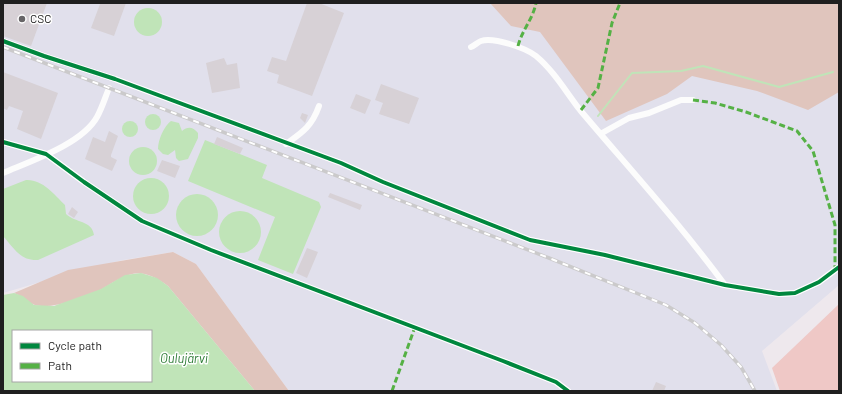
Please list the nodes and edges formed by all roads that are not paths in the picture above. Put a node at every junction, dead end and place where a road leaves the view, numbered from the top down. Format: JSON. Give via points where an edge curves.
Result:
{"nodes":[{"id":1,"x":3,"y":41,"type":"edge"},
{"id":2,"x":471,"y":48,"type":"dead end"},
{"id":3,"x":109,"y":88,"type":"dead end"},
{"id":4,"x":693,"y":100,"type":"dead end"},
{"id":5,"x":319,"y":106,"type":"dead end"},
{"id":6,"x":602,"y":133,"type":"junction"},
{"id":7,"x":3,"y":142,"type":"edge"},
{"id":8,"x":286,"y":144,"type":"junction"},
{"id":9,"x":46,"y":154,"type":"junction"},
{"id":10,"x":3,"y":173,"type":"edge"},
{"id":11,"x":839,"y":267,"type":"edge"},
{"id":12,"x":725,"y":285,"type":"junction"},
{"id":13,"x":568,"y":391,"type":"edge"}],
"edges":[{"from":1,"to":8,"type":"street","via":[[115,79]]},
{"from":2,"to":6,"type":"street","via":[[482,40],[518,46],[535,56]]},
{"from":3,"to":9,"type":"street","via":[[97,118],[84,132]]},
{"from":4,"to":6,"type":"street","via":[[681,100],[629,118]]},
{"from":5,"to":8,"type":"street","via":[[310,126]]},
{"from":6,"to":12,"type":"street","via":[[695,244]]},
{"from":7,"to":9,"type":"street"},
{"from":8,"to":12,"type":"street","via":[[341,163],[530,240],[605,255]]},
{"from":9,"to":10,"type":"street"},
{"from":9,"to":13,"type":"street","via":[[142,221],[218,253],[523,368],[556,382]]},
{"from":11,"to":12,"type":"street","via":[[818,282],[795,293],[779,294]]}]}
